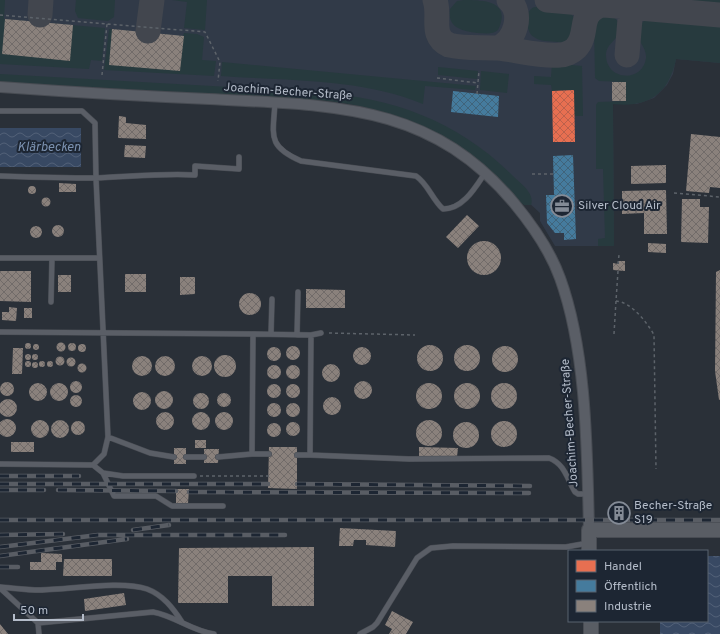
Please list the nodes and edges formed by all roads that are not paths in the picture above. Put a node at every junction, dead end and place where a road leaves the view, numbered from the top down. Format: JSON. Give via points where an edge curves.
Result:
{"nodes":[{"id":1,"x":0,"y":88,"type":"edge"},
{"id":2,"x":275,"y":103,"type":"junction"},
{"id":3,"x":0,"y":111,"type":"edge"},
{"id":4,"x":239,"y":157,"type":"dead end"},
{"id":5,"x":485,"y":173,"type":"junction"},
{"id":6,"x":0,"y":176,"type":"edge"},
{"id":7,"x":96,"y":178,"type":"junction"},
{"id":8,"x":0,"y":258,"type":"edge"},
{"id":9,"x":52,"y":258,"type":"junction"},
{"id":10,"x":99,"y":258,"type":"junction"},
{"id":11,"x":298,"y":292,"type":"dead end"},
{"id":12,"x":272,"y":299,"type":"dead end"},
{"id":13,"x":51,"y":302,"type":"dead end"},
{"id":14,"x":0,"y":332,"type":"edge"},
{"id":15,"x":321,"y":333,"type":"road end"},
{"id":16,"x":104,"y":334,"type":"junction"},
{"id":17,"x":253,"y":334,"type":"junction"},
{"id":18,"x":271,"y":334,"type":"junction"},
{"id":19,"x":297,"y":335,"type":"junction"},
{"id":20,"x":311,"y":335,"type":"junction"},
{"id":21,"x":108,"y":437,"type":"junction"},
{"id":22,"x":252,"y":454,"type":"junction"},
{"id":23,"x":269,"y":454,"type":"dead end"},
{"id":24,"x":297,"y":455,"type":"dead end"},
{"id":25,"x":310,"y":455,"type":"junction"},
{"id":26,"x":174,"y":457,"type":"dead end"},
{"id":27,"x":186,"y":457,"type":"dead end"},
{"id":28,"x":204,"y":457,"type":"dead end"},
{"id":29,"x":218,"y":457,"type":"dead end"},
{"id":30,"x":0,"y":464,"type":"edge"},
{"id":31,"x":92,"y":464,"type":"junction"},
{"id":32,"x":103,"y":473,"type":"junction"},
{"id":33,"x":194,"y":476,"type":"road end"},
{"id":34,"x":588,"y":494,"type":"junction"},
{"id":35,"x":224,"y":506,"type":"dead end"},
{"id":36,"x":720,"y":530,"type":"edge"},
{"id":37,"x":589,"y":541,"type":"edge"},
{"id":38,"x":0,"y":587,"type":"edge"},
{"id":39,"x":182,"y":622,"type":"junction"},
{"id":40,"x":591,"y":622,"type":"edge"},
{"id":41,"x":38,"y":623,"type":"junction"},
{"id":42,"x":39,"y":634,"type":"edge"},
{"id":43,"x":214,"y":634,"type":"edge"},
{"id":44,"x":360,"y":634,"type":"edge"},
{"id":45,"x":591,"y":634,"type":"edge"}],
"edges":[{"from":1,"to":2,"type":"street","name":"Joachim-Becher-Straße"},
{"from":2,"to":5,"type":"street","name":"Joachim-Becher-Straße","via":[[329,106],[399,122],[447,144]]},
{"from":2,"to":5,"type":"lane","via":[[273,135],[276,145],[285,154],[301,161],[416,176],[423,181],[443,209],[452,209],[458,205],[474,190]]},
{"from":3,"to":7,"type":"lane","via":[[82,111],[95,123]]},
{"from":4,"to":7,"type":"lane","via":[[239,169],[195,166],[195,175]]},
{"from":5,"to":34,"type":"street","name":"Joachim-Becher-Straße","via":[[527,219],[548,251],[560,278],[572,322],[582,382]]},
{"from":6,"to":7,"type":"lane"},
{"from":7,"to":10,"type":"lane"},
{"from":8,"to":9,"type":"lane"},
{"from":9,"to":10,"type":"lane"},
{"from":9,"to":13,"type":"lane"},
{"from":10,"to":16,"type":"lane"},
{"from":11,"to":19,"type":"lane"},
{"from":12,"to":18,"type":"lane"},
{"from":14,"to":16,"type":"lane"},
{"from":15,"to":20,"type":"lane"},
{"from":16,"to":17,"type":"lane"},
{"from":16,"to":21,"type":"lane"},
{"from":17,"to":18,"type":"lane"},
{"from":17,"to":22,"type":"lane"},
{"from":18,"to":19,"type":"lane"},
{"from":19,"to":20,"type":"lane"},
{"from":20,"to":25,"type":"lane"},
{"from":21,"to":26,"type":"lane","via":[[150,454]]},
{"from":21,"to":31,"type":"lane","via":[[104,454]]},
{"from":22,"to":23,"type":"lane"},
{"from":22,"to":29,"type":"lane"},
{"from":24,"to":25,"type":"lane"},
{"from":25,"to":34,"type":"lane","via":[[409,459],[549,458],[563,468],[575,492]]},
{"from":27,"to":28,"type":"lane"},
{"from":30,"to":31,"type":"lane"},
{"from":31,"to":32,"type":"lane"},
{"from":32,"to":33,"type":"lane","via":[[123,476]]},
{"from":32,"to":35,"type":"lane","via":[[114,496],[156,496],[172,506]]},
{"from":34,"to":37,"type":"street","name":"Joachim-Becher-Straße"},
{"from":36,"to":37,"type":"street"},
{"from":37,"to":44,"type":"lane","via":[[582,546],[566,547],[431,548],[417,558],[377,623]]},
{"from":38,"to":39,"type":"lane","via":[[40,590],[136,587],[161,597]]},
{"from":38,"to":41,"type":"lane"},
{"from":39,"to":41,"type":"lane","via":[[153,612]]},
{"from":39,"to":43,"type":"lane","via":[[202,632]]},
{"from":40,"to":45,"type":"street"},
{"from":41,"to":42,"type":"lane"}]}
